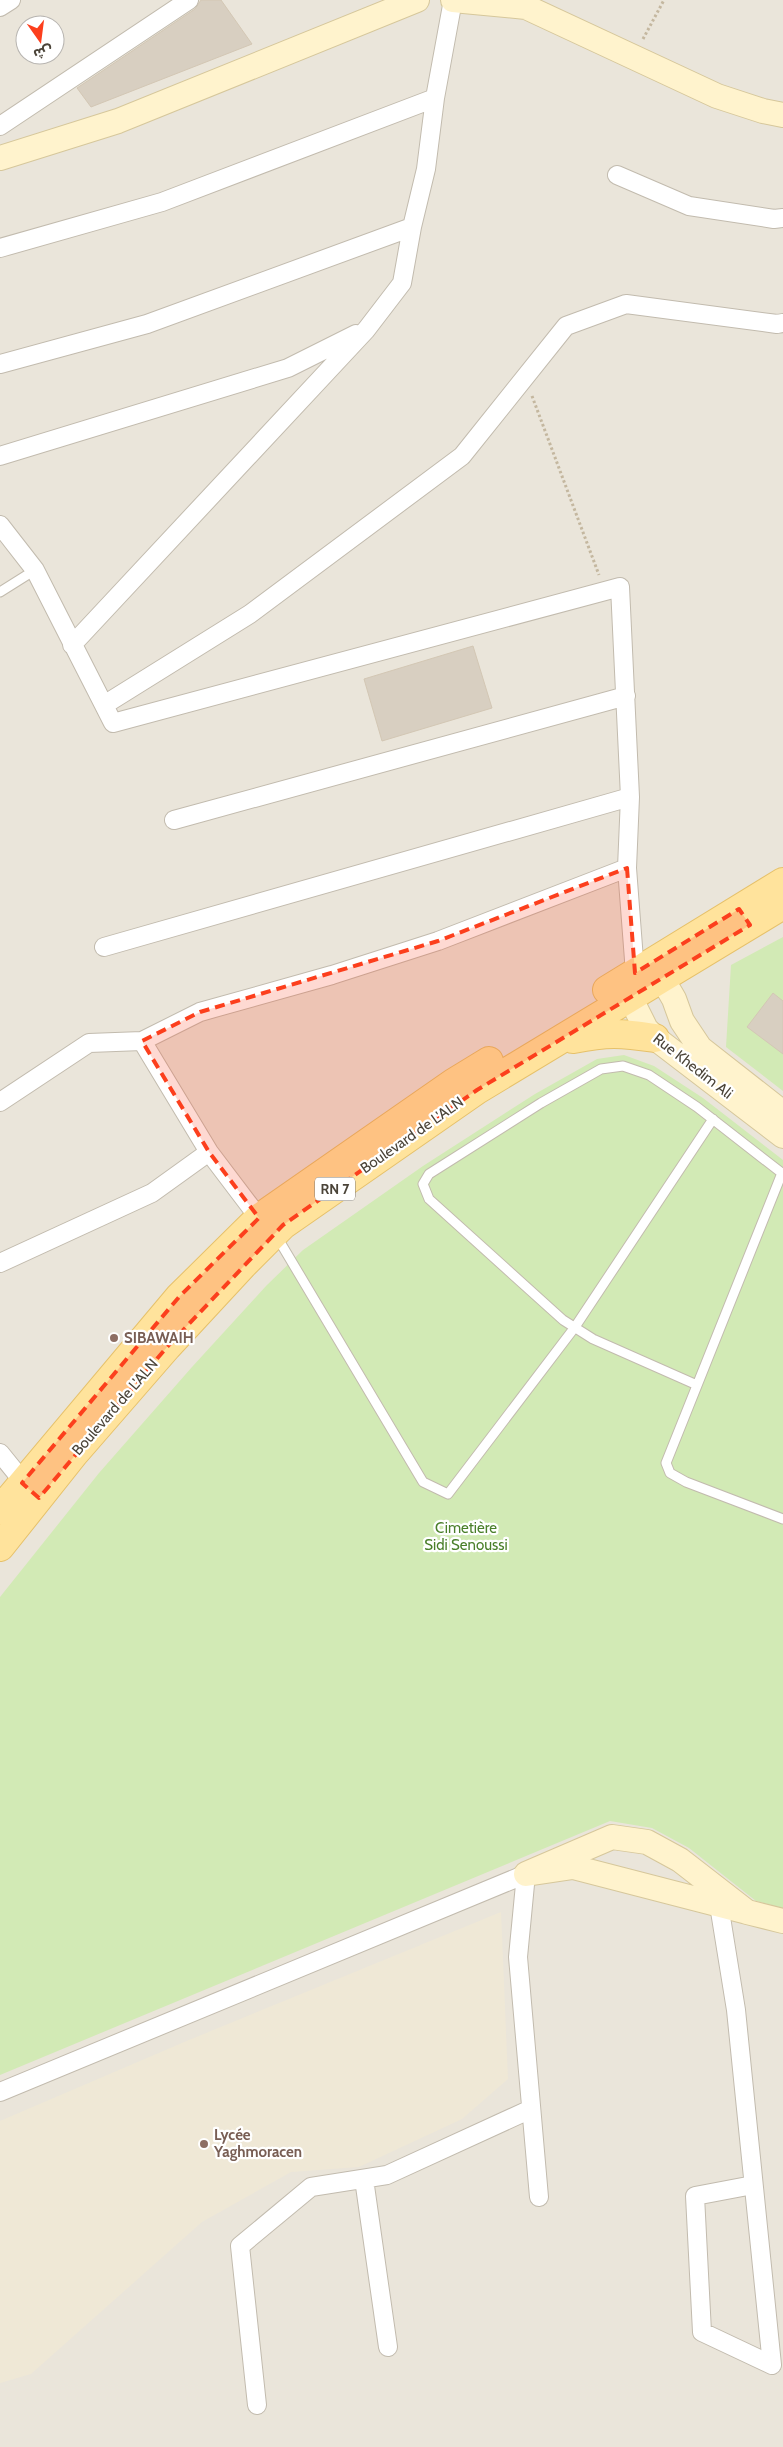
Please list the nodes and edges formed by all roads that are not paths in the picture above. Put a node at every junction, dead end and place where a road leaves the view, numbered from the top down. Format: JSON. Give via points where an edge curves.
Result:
{"nodes":[{"id":1,"x":11,"y":0,"type":"edge"},
{"id":2,"x":189,"y":0,"type":"edge"},
{"id":3,"x":417,"y":0,"type":"edge"},
{"id":4,"x":453,"y":0,"type":"edge"},
{"id":5,"x":0,"y":7,"type":"edge"},
{"id":6,"x":435,"y":98,"type":"junction"},
{"id":7,"x":783,"y":114,"type":"edge"},
{"id":8,"x":0,"y":126,"type":"edge"},
{"id":9,"x":0,"y":158,"type":"edge"},
{"id":10,"x":617,"y":175,"type":"dead end"},
{"id":11,"x":783,"y":218,"type":"edge"},
{"id":12,"x":412,"y":227,"type":"junction"},
{"id":13,"x":0,"y":248,"type":"edge"},
{"id":14,"x":783,"y":323,"type":"edge"},
{"id":15,"x":366,"y":330,"type":"junction"},
{"id":16,"x":0,"y":364,"type":"edge"},
{"id":17,"x":0,"y":456,"type":"edge"},
{"id":18,"x":0,"y":525,"type":"edge"},
{"id":19,"x":35,"y":570,"type":"junction"},
{"id":20,"x":0,"y":592,"type":"edge"},
{"id":21,"x":72,"y":645,"type":"junction"},
{"id":22,"x":626,"y":696,"type":"junction"},
{"id":23,"x":104,"y":705,"type":"junction"},
{"id":24,"x":630,"y":797,"type":"junction"},
{"id":25,"x":174,"y":820,"type":"dead end"},
{"id":26,"x":627,"y":868,"type":"junction"},
{"id":27,"x":783,"y":882,"type":"edge"},
{"id":28,"x":783,"y":905,"type":"edge"},
{"id":29,"x":745,"y":917,"type":"junction"},
{"id":30,"x":104,"y":947,"type":"dead end"},
{"id":31,"x":640,"y":978,"type":"junction"},
{"id":32,"x":655,"y":1038,"type":"junction"},
{"id":33,"x":142,"y":1041,"type":"junction"},
{"id":34,"x":554,"y":1043,"type":"junction"},
{"id":35,"x":0,"y":1102,"type":"edge"},
{"id":36,"x":783,"y":1113,"type":"edge"},
{"id":37,"x":713,"y":1120,"type":"junction"},
{"id":38,"x":783,"y":1136,"type":"edge"},
{"id":39,"x":209,"y":1152,"type":"junction"},
{"id":40,"x":782,"y":1173,"type":"edge"},
{"id":41,"x":267,"y":1226,"type":"junction"},
{"id":42,"x":0,"y":1263,"type":"edge"},
{"id":43,"x":575,"y":1327,"type":"junction"},
{"id":44,"x":697,"y":1385,"type":"junction"},
{"id":45,"x":0,"y":1454,"type":"edge"},
{"id":46,"x":31,"y":1490,"type":"junction"},
{"id":47,"x":0,"y":1510,"type":"edge"},
{"id":48,"x":783,"y":1519,"type":"edge"},
{"id":49,"x":0,"y":1547,"type":"edge"},
{"id":50,"x":526,"y":1874,"type":"junction"},
{"id":51,"x":719,"y":1905,"type":"junction"},
{"id":52,"x":747,"y":1912,"type":"junction"},
{"id":53,"x":783,"y":1921,"type":"edge"},
{"id":54,"x":0,"y":2092,"type":"edge"},
{"id":55,"x":531,"y":2109,"type":"junction"},
{"id":56,"x":364,"y":2179,"type":"junction"},
{"id":57,"x":753,"y":2185,"type":"junction"},
{"id":58,"x":539,"y":2197,"type":"dead end"},
{"id":59,"x":388,"y":2347,"type":"dead end"},
{"id":60,"x":257,"y":2405,"type":"dead end"}],
"edges":[{"from":1,"to":5,"type":"street"},
{"from":2,"to":8,"type":"street"},
{"from":3,"to":9,"type":"main road","via":[[118,121]]},
{"from":4,"to":6,"type":"street"},
{"from":4,"to":7,"type":"main road","via":[[526,7],[717,96]]},
{"from":6,"to":12,"type":"street","via":[[426,169]]},
{"from":6,"to":13,"type":"street","via":[[162,202]]},
{"from":10,"to":11,"type":"street","via":[[689,206]]},
{"from":12,"to":15,"type":"street","via":[[402,283]]},
{"from":12,"to":16,"type":"street","via":[[147,324]]},
{"from":14,"to":23,"type":"street","via":[[626,304],[566,326],[462,456],[250,614]]},
{"from":15,"to":17,"type":"street","via":[[288,368]]},
{"from":15,"to":21,"type":"street"},
{"from":18,"to":19,"type":"street"},
{"from":19,"to":20,"type":"lane"},
{"from":19,"to":21,"type":"street"},
{"from":21,"to":23,"type":"street"},
{"from":22,"to":23,"type":"street","via":[[620,587],[113,723]]},
{"from":22,"to":24,"type":"street"},
{"from":22,"to":25,"type":"street"},
{"from":24,"to":26,"type":"street"},
{"from":24,"to":30,"type":"street"},
{"from":26,"to":31,"type":"street"},
{"from":26,"to":33,"type":"street","via":[[438,941],[200,1012]]},
{"from":27,"to":29,"type":"main road","name":"Boulevard de L'ALN","number":"RN 7"},
{"from":28,"to":29,"type":"main road","name":"Boulevard de L'ALN","number":"RN 7"},
{"from":29,"to":31,"type":"main road","name":"Boulevard de L'ALN","number":"RN 7"},
{"from":31,"to":32,"type":"main road","name":"Rue Khedim Ali","via":[[640,1019]]},
{"from":31,"to":34,"type":"main road","name":"Boulevard de L'ALN","number":"RN 7"},
{"from":31,"to":36,"type":"main road","name":"Rue Khedim Ali","via":[[682,1021],[700,1048]]},
{"from":31,"to":41,"type":"main road","name":"Boulevard de L'ALN","number":"RN 7","via":[[453,1083]]},
{"from":32,"to":34,"type":"main road","via":[[611,1033]]},
{"from":32,"to":38,"type":"main road","name":"Rue Khedim Ali"},
{"from":33,"to":35,"type":"street","via":[[89,1043]]},
{"from":33,"to":39,"type":"street"},
{"from":34,"to":41,"type":"main road","name":"Boulevard de L'ALN","number":"RN 7","via":[[477,1090],[283,1226]]},
{"from":37,"to":40,"type":"lane"},
{"from":37,"to":43,"type":"lane"},
{"from":37,"to":43,"type":"lane","via":[[650,1075],[623,1066],[600,1069],[532,1108],[426,1179],[423,1189],[428,1199],[563,1320]]},
{"from":39,"to":41,"type":"street"},
{"from":39,"to":42,"type":"street","via":[[152,1193]]},
{"from":40,"to":44,"type":"lane"},
{"from":41,"to":43,"type":"lane","via":[[423,1482],[448,1494]]},
{"from":41,"to":46,"type":"main road","name":"Boulevard de L'ALN","number":"RN 7","via":[[168,1347],[74,1454]]},
{"from":43,"to":44,"type":"lane","via":[[593,1339]]},
{"from":44,"to":48,"type":"lane","via":[[668,1455],[666,1463],[670,1473]]},
{"from":45,"to":46,"type":"street"},
{"from":46,"to":47,"type":"main road","name":"Boulevard de L'ALN","number":"RN 7"},
{"from":46,"to":49,"type":"main road","name":"Boulevard de L'ALN","number":"RN 7"},
{"from":50,"to":51,"type":"main road","via":[[573,1867]]},
{"from":50,"to":52,"type":"main road","via":[[612,1836],[647,1842],[680,1860]]},
{"from":50,"to":54,"type":"street"},
{"from":50,"to":55,"type":"street","via":[[518,1957]]},
{"from":51,"to":52,"type":"main road"},
{"from":51,"to":57,"type":"street","via":[[736,2010]]},
{"from":52,"to":53,"type":"main road"},
{"from":55,"to":56,"type":"street","via":[[387,2175]]},
{"from":55,"to":58,"type":"street"},
{"from":56,"to":59,"type":"street"},
{"from":56,"to":60,"type":"street","via":[[310,2187],[240,2246]]},
{"from":57,"to":57,"type":"street","via":[[761,2261],[772,2365],[702,2332],[695,2196]]}]}
